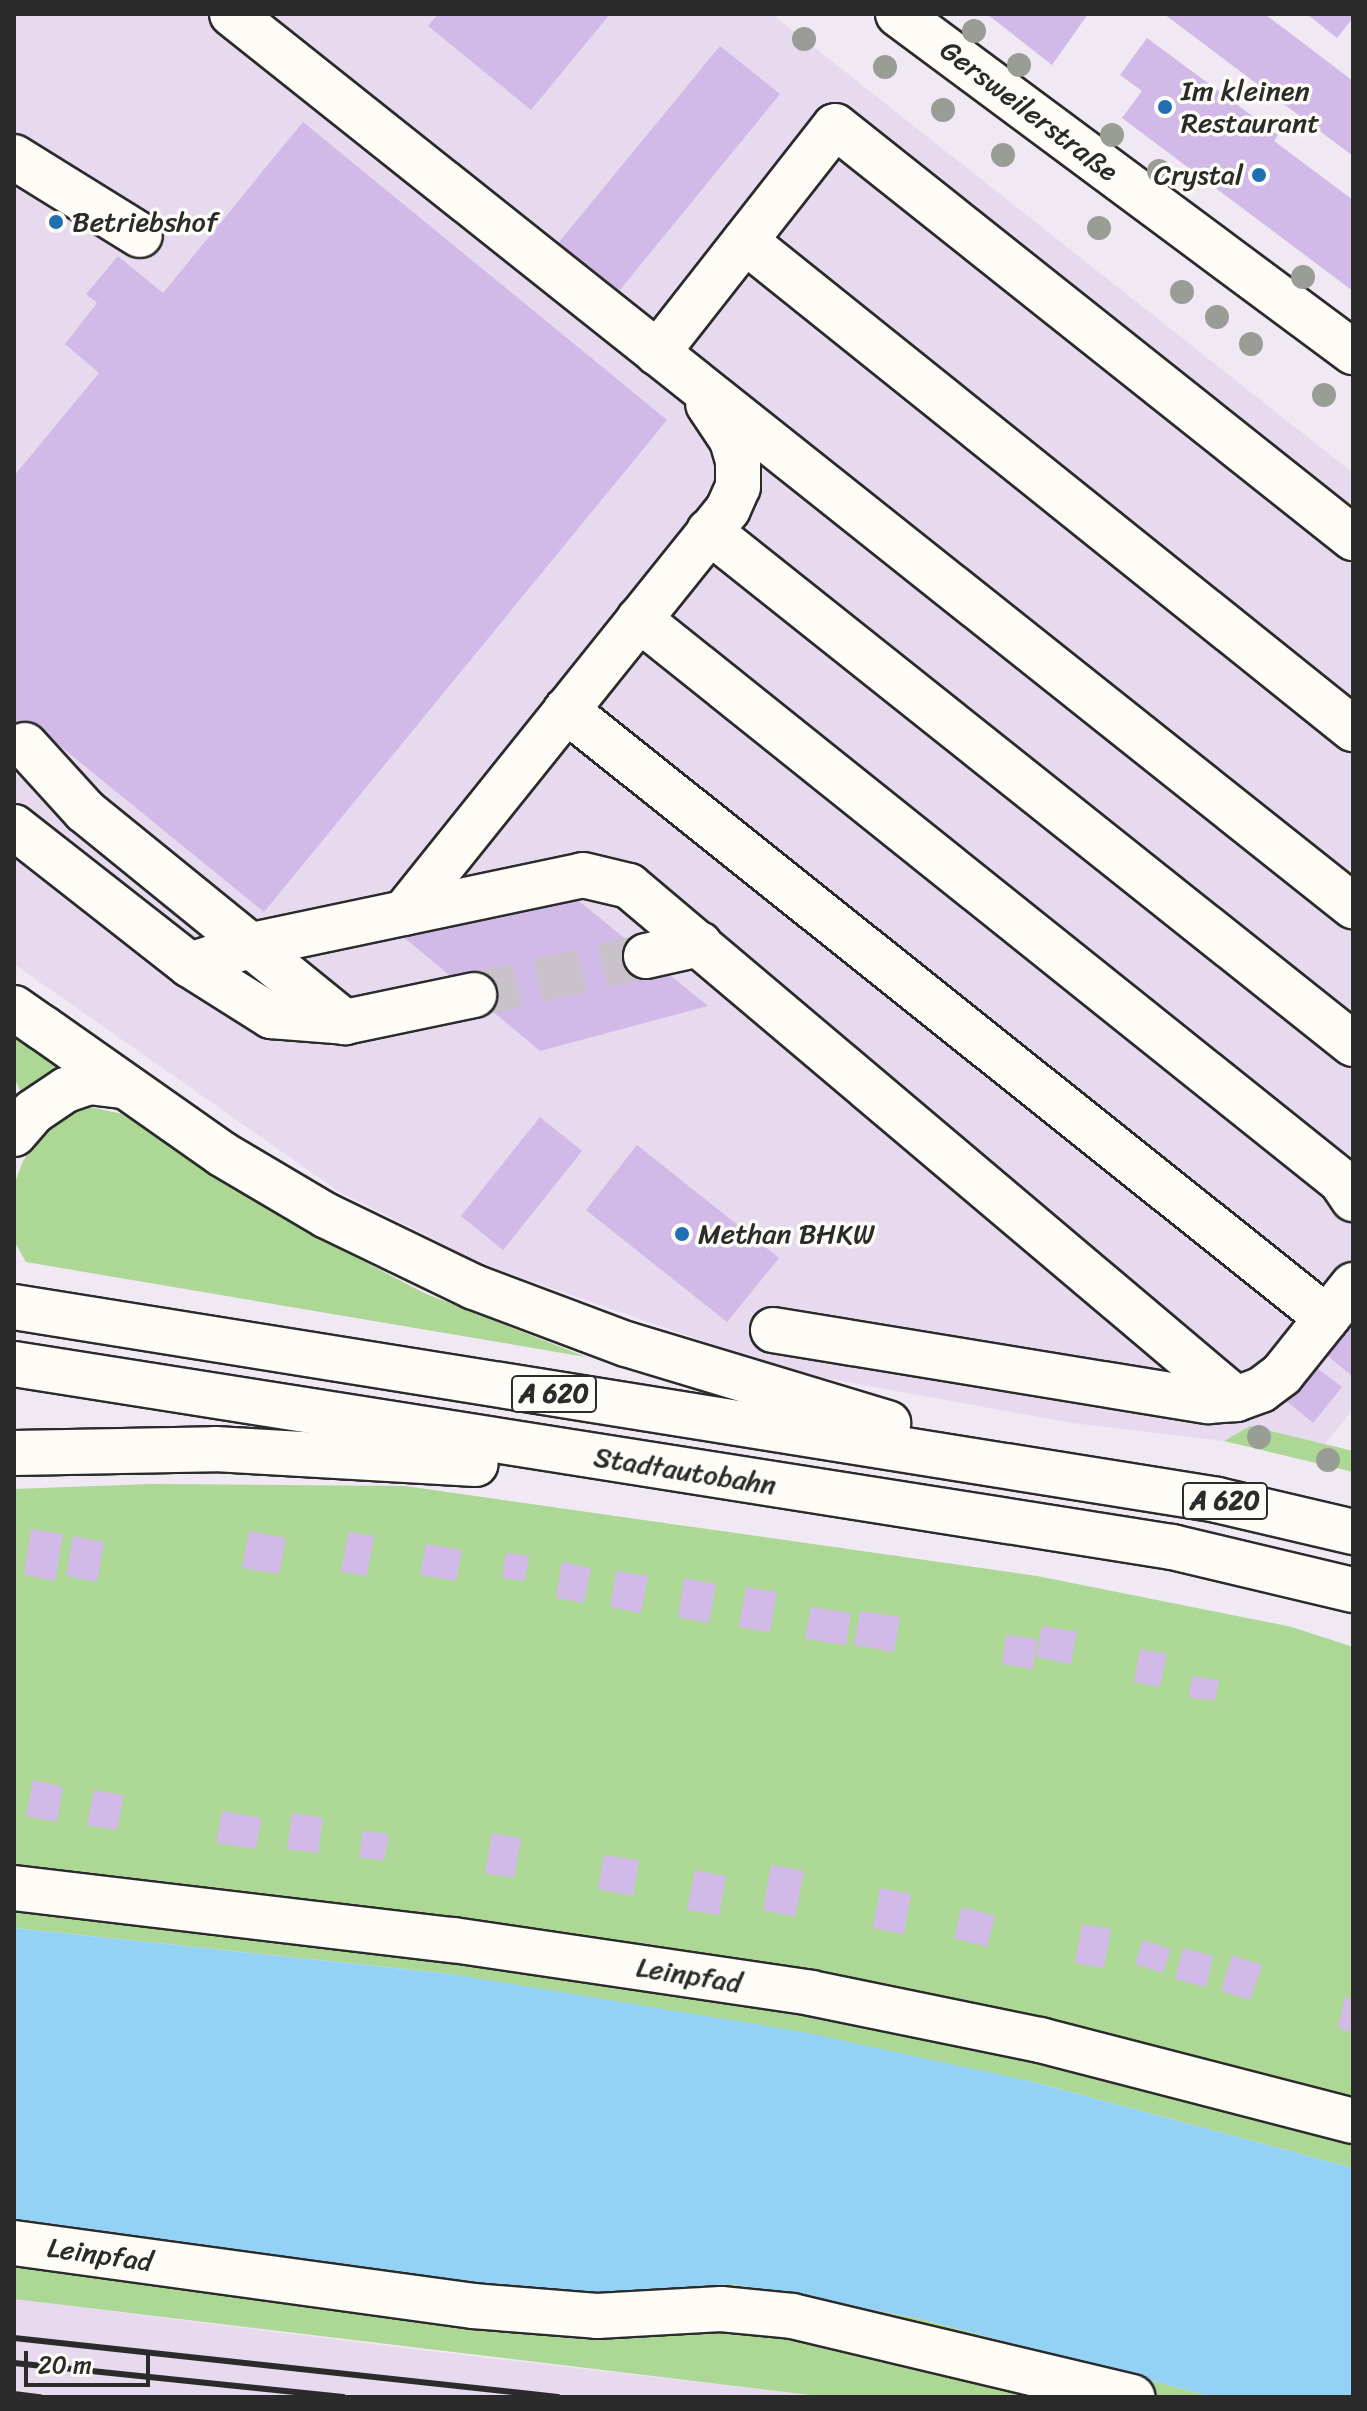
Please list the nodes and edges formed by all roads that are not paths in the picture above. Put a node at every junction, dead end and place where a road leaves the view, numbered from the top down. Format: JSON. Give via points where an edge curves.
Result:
{"nodes":[{"id":1,"x":232,"y":14,"type":"edge"},
{"id":2,"x":898,"y":14,"type":"edge"},
{"id":3,"x":14,"y":157,"type":"edge"},
{"id":4,"x":140,"y":235,"type":"dead end"},
{"id":5,"x":745,"y":241,"type":"junction"},
{"id":6,"x":1353,"y":352,"type":"edge"},
{"id":7,"x":657,"y":353,"type":"junction"},
{"id":8,"x":692,"y":381,"type":"junction"},
{"id":9,"x":709,"y":531,"type":"junction"},
{"id":10,"x":1353,"y":538,"type":"edge"},
{"id":11,"x":639,"y":619,"type":"junction"},
{"id":12,"x":566,"y":710,"type":"junction"},
{"id":13,"x":1353,"y":729,"type":"edge"},
{"id":14,"x":19,"y":761,"type":"edge"},
{"id":15,"x":14,"y":827,"type":"edge"},
{"id":16,"x":1353,"y":906,"type":"edge"},
{"id":17,"x":404,"y":913,"type":"junction"},
{"id":18,"x":700,"y":944,"type":"junction"},
{"id":19,"x":252,"y":945,"type":"junction"},
{"id":20,"x":646,"y":956,"type":"tunnel mouth"},
{"id":21,"x":190,"y":965,"type":"junction"},
{"id":22,"x":474,"y":995,"type":"tunnel mouth"},
{"id":23,"x":28,"y":1018,"type":"edge"},
{"id":24,"x":345,"y":1022,"type":"junction"},
{"id":25,"x":1353,"y":1044,"type":"edge"},
{"id":26,"x":122,"y":1086,"type":"junction"},
{"id":27,"x":14,"y":1134,"type":"edge"},
{"id":28,"x":1353,"y":1199,"type":"edge"},
{"id":29,"x":1340,"y":1302,"type":"edge"},
{"id":30,"x":14,"y":1307,"type":"edge"},
{"id":31,"x":773,"y":1330,"type":"dead end"},
{"id":32,"x":14,"y":1364,"type":"edge"},
{"id":33,"x":1236,"y":1399,"type":"junction"},
{"id":34,"x":14,"y":1453,"type":"edge"},
{"id":35,"x":702,"y":1474,"type":"junction"},
{"id":36,"x":1095,"y":1480,"type":"junction"},
{"id":37,"x":1353,"y":1532,"type":"edge"},
{"id":38,"x":1353,"y":1590,"type":"edge"},
{"id":39,"x":14,"y":1888,"type":"edge"},
{"id":40,"x":1353,"y":2121,"type":"edge"},
{"id":41,"x":14,"y":2243,"type":"edge"},
{"id":42,"x":1132,"y":2397,"type":"edge"}],
"edges":[{"from":1,"to":7,"type":"main road"},
{"from":2,"to":6,"type":"main road","name":"Gersweilerstraße"},
{"from":3,"to":4,"type":"main road"},
{"from":5,"to":7,"type":"main road"},
{"from":5,"to":10,"type":"main road","via":[[835,126]]},
{"from":5,"to":13,"type":"main road"},
{"from":7,"to":8,"type":"main road"},
{"from":8,"to":9,"type":"main road","via":[[723,423],[738,461],[738,487]]},
{"from":8,"to":16,"type":"main road"},
{"from":9,"to":11,"type":"main road"},
{"from":9,"to":25,"type":"main road"},
{"from":11,"to":12,"type":"main road"},
{"from":11,"to":28,"type":"main road","via":[[1341,1181]]},
{"from":12,"to":17,"type":"main road"},
{"from":12,"to":29,"type":"main road"},
{"from":14,"to":19,"type":"main road"},
{"from":15,"to":21,"type":"main road"},
{"from":17,"to":18,"type":"main road","via":[[583,875],[629,886]]},
{"from":17,"to":19,"type":"main road"},
{"from":18,"to":20,"type":"main road"},
{"from":18,"to":33,"type":"main road"},
{"from":19,"to":21,"type":"main road"},
{"from":19,"to":24,"type":"main road"},
{"from":21,"to":24,"type":"main road","via":[[271,1016]]},
{"from":22,"to":24,"type":"main road"},
{"from":23,"to":26,"type":"main road"},
{"from":26,"to":27,"type":"main road","via":[[89,1082],[66,1090],[33,1112]]},
{"from":26,"to":36,"type":"main road","via":[[327,1216],[474,1287],[780,1393]]},
{"from":29,"to":33,"type":"main road","via":[[1282,1374]]},
{"from":30,"to":36,"type":"main road","name":"Stadtautobahn","number":"A 620"},
{"from":31,"to":33,"type":"main road","via":[[1208,1401]]},
{"from":32,"to":35,"type":"main road","name":"Stadtautobahn","number":"A 620"},
{"from":34,"to":35,"type":"main road","via":[[215,1449]]},
{"from":35,"to":38,"type":"main road","name":"Stadtautobahn","number":"A 620","via":[[1172,1547]]},
{"from":36,"to":37,"type":"main road","name":"Stadtautobahn","number":"A 620","via":[[1217,1500]]},
{"from":39,"to":40,"type":"main road","name":"Leinpfad","via":[[453,1940],[811,1993],[1040,2040]]},
{"from":41,"to":42,"type":"main road","name":"Leinpfad","via":[[473,2306],[597,2316],[721,2309],[792,2316]]}]}
